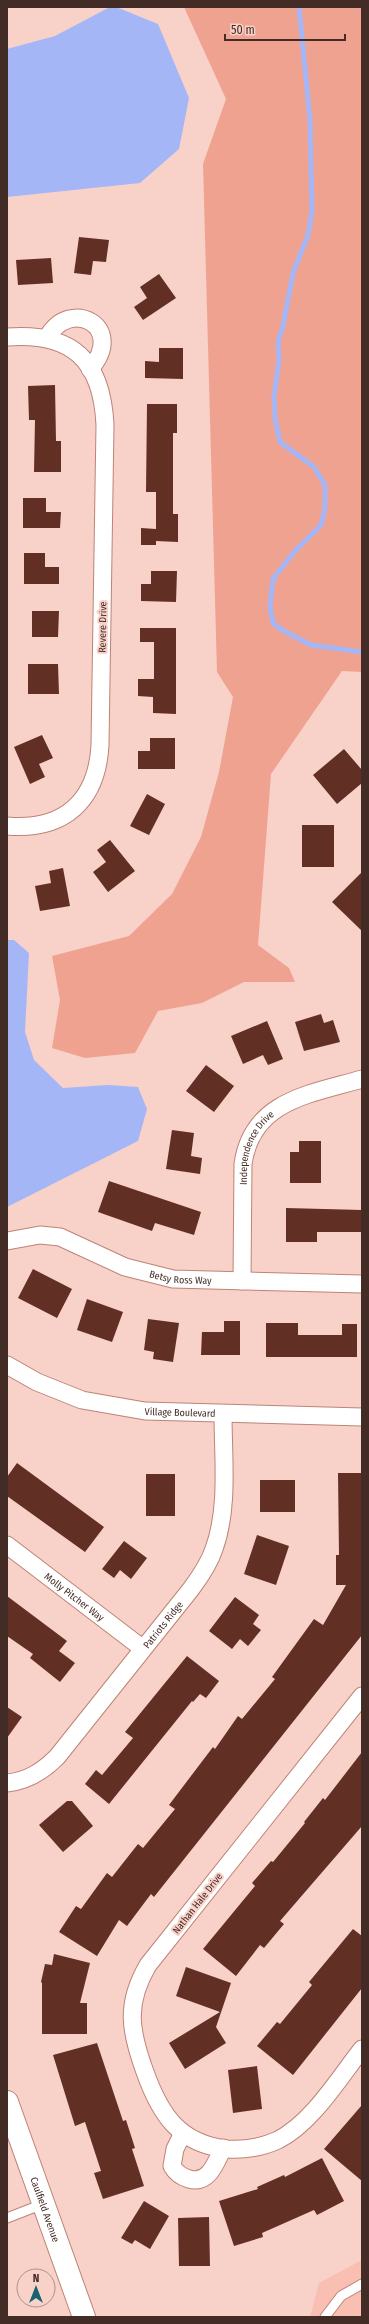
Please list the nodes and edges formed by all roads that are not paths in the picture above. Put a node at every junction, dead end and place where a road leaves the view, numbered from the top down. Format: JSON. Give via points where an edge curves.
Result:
{"nodes":[{"id":1,"x":7,"y":337,"type":"edge"},
{"id":2,"x":48,"y":338,"type":"junction"},
{"id":3,"x":90,"y":369,"type":"junction"},
{"id":4,"x":7,"y":826,"type":"edge"},
{"id":5,"x":362,"y":1079,"type":"edge"},
{"id":6,"x":7,"y":1241,"type":"edge"},
{"id":7,"x":242,"y":1282,"type":"junction"},
{"id":8,"x":362,"y":1284,"type":"edge"},
{"id":9,"x":7,"y":1366,"type":"edge"},
{"id":10,"x":223,"y":1414,"type":"junction"},
{"id":11,"x":362,"y":1417,"type":"edge"},
{"id":12,"x":7,"y":1545,"type":"edge"},
{"id":13,"x":142,"y":1648,"type":"junction"},
{"id":14,"x":362,"y":1696,"type":"edge"},
{"id":15,"x":7,"y":1783,"type":"edge"},
{"id":16,"x":362,"y":2049,"type":"edge"},
{"id":17,"x":7,"y":2104,"type":"edge"},
{"id":18,"x":183,"y":2133,"type":"junction"},
{"id":19,"x":223,"y":2148,"type":"junction"},
{"id":20,"x":43,"y":2204,"type":"junction"},
{"id":21,"x":7,"y":2218,"type":"edge"},
{"id":22,"x":362,"y":2284,"type":"edge"},
{"id":23,"x":84,"y":2317,"type":"edge"},
{"id":24,"x":325,"y":2317,"type":"edge"}],
"edges":[{"from":1,"to":2,"type":"street","name":"Revere Drive"},
{"from":2,"to":3,"type":"street","name":"Revere Drive","via":[[72,349]]},
{"from":2,"to":3,"type":"street","via":[[55,327],[67,319],[81,318],[92,322],[100,331],[103,347]]},
{"from":3,"to":4,"type":"street","name":"Revere Drive","via":[[102,396],[105,425],[99,760],[95,778],[87,793],[62,818],[34,826]]},
{"from":5,"to":7,"type":"street","name":"Independence Drive","via":[[287,1102],[270,1113],[252,1133],[243,1164]]},
{"from":6,"to":7,"type":"street","name":"Betsy Ross Way","via":[[33,1235],[54,1236],[67,1239],[125,1267],[153,1275],[184,1280]]},
{"from":7,"to":8,"type":"street","name":"Betsy Ross Way"},
{"from":9,"to":10,"type":"street","name":"Village Boulevard","via":[[37,1382],[82,1400],[145,1411]]},
{"from":10,"to":11,"type":"street","name":"Village Boulevard"},
{"from":10,"to":13,"type":"street","name":"Patriots Ridge","via":[[222,1513],[215,1549],[195,1583]]},
{"from":12,"to":13,"type":"street","name":"Molly Pitcher Way"},
{"from":13,"to":15,"type":"street","name":"Patriots Ridge","via":[[66,1747],[49,1765],[30,1778]]},
{"from":14,"to":18,"type":"street","name":"Nathan Hale Drive","via":[[148,1965],[136,1989],[132,2006],[132,2024],[137,2049],[157,2102]]},
{"from":16,"to":19,"type":"street","name":"Nathan Hale Drive","via":[[314,2110],[292,2131],[278,2140],[260,2146]]},
{"from":17,"to":20,"type":"street","name":"Caulfield Avenue"},
{"from":18,"to":19,"type":"street","name":"Nathan Hale Drive","via":[[201,2143]]},
{"from":18,"to":19,"type":"street","via":[[172,2160],[175,2171],[186,2178],[198,2180],[207,2176]]},
{"from":20,"to":21,"type":"lane"},
{"from":20,"to":23,"type":"street","name":"Caulfield Avenue"},
{"from":22,"to":24,"type":"lane","via":[[341,2296]]}]}
